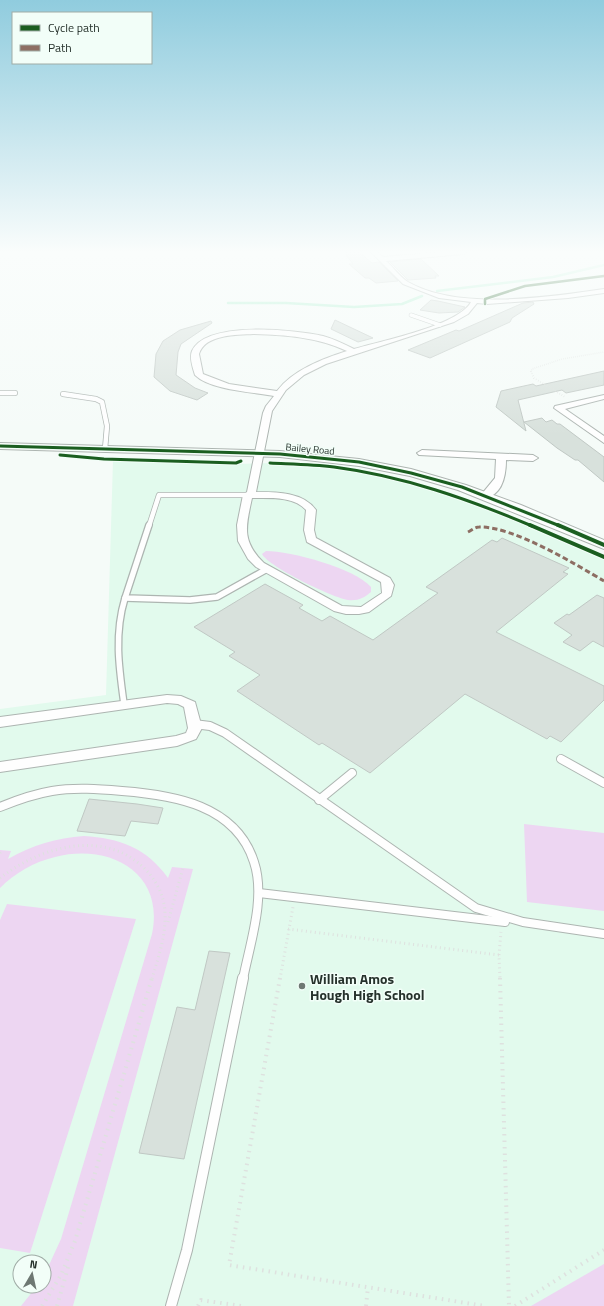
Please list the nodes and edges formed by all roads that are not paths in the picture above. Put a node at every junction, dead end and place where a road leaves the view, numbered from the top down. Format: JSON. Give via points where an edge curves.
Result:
{"nodes":[{"id":1,"x":464,"y":313,"type":"edge"},
{"id":2,"x":411,"y":315,"type":"dead end"},
{"id":3,"x":440,"y":325,"type":"junction"},
{"id":4,"x":355,"y":352,"type":"junction"},
{"id":5,"x":0,"y":393,"type":"edge"},
{"id":6,"x":15,"y":393,"type":"dead end"},
{"id":7,"x":63,"y":394,"type":"dead end"},
{"id":8,"x":279,"y":394,"type":"junction"},
{"id":9,"x":604,"y":397,"type":"edge"},
{"id":10,"x":604,"y":440,"type":"edge"},
{"id":11,"x":0,"y":446,"type":"edge"},
{"id":12,"x":105,"y":449,"type":"junction"},
{"id":13,"x":422,"y":453,"type":"dead end"},
{"id":14,"x":258,"y":454,"type":"junction"},
{"id":15,"x":501,"y":456,"type":"junction"},
{"id":16,"x":533,"y":458,"type":"dead end"},
{"id":17,"x":250,"y":495,"type":"junction"},
{"id":18,"x":486,"y":495,"type":"junction"},
{"id":19,"x":604,"y":545,"type":"edge"},
{"id":20,"x":267,"y":569,"type":"junction"},
{"id":21,"x":125,"y":598,"type":"junction"},
{"id":22,"x":124,"y":704,"type":"junction"},
{"id":23,"x":0,"y":722,"type":"edge"},
{"id":24,"x":194,"y":724,"type":"junction"},
{"id":25,"x":561,"y":759,"type":"dead end"},
{"id":26,"x":0,"y":767,"type":"edge"},
{"id":27,"x":352,"y":773,"type":"dead end"},
{"id":28,"x":604,"y":783,"type":"edge"},
{"id":29,"x":319,"y":800,"type":"junction"},
{"id":30,"x":0,"y":806,"type":"edge"},
{"id":31,"x":259,"y":893,"type":"junction"},
{"id":32,"x":530,"y":925,"type":"junction"},
{"id":33,"x":604,"y":934,"type":"edge"},
{"id":34,"x":171,"y":1306,"type":"edge"}],
"edges":[{"from":1,"to":3,"type":"street"},
{"from":2,"to":3,"type":"lane"},
{"from":3,"to":4,"type":"street"},
{"from":4,"to":8,"type":"street","via":[[330,360],[302,374]]},
{"from":4,"to":8,"type":"street","via":[[332,341],[307,335],[249,332],[218,336],[203,342],[196,350],[199,375],[210,381],[232,388]]},
{"from":5,"to":6,"type":"lane"},
{"from":7,"to":12,"type":"lane","via":[[102,402],[106,426]]},
{"from":8,"to":14,"type":"street","via":[[270,407]]},
{"from":9,"to":10,"type":"street","via":[[558,408]]},
{"from":11,"to":12,"type":"street","name":"Bailey Road"},
{"from":12,"to":14,"type":"street","name":"Bailey Road"},
{"from":13,"to":15,"type":"street"},
{"from":14,"to":17,"type":"street"},
{"from":14,"to":18,"type":"street","name":"Bailey Road","via":[[318,456],[377,465]]},
{"from":15,"to":16,"type":"street"},
{"from":15,"to":18,"type":"street","via":[[499,482]]},
{"from":17,"to":20,"type":"street","via":[[243,523],[244,549],[250,557]]},
{"from":17,"to":20,"type":"street","via":[[286,497],[305,504],[311,510],[311,540],[379,575],[386,580],[389,591],[362,611],[346,611]]},
{"from":17,"to":21,"type":"lane","via":[[163,494],[157,498]]},
{"from":18,"to":19,"type":"street","name":"Bailey Road"},
{"from":20,"to":21,"type":"lane","via":[[217,597],[190,600]]},
{"from":21,"to":22,"type":"lane","via":[[117,636]]},
{"from":22,"to":23,"type":"street"},
{"from":22,"to":24,"type":"street","via":[[181,700],[190,705]]},
{"from":24,"to":26,"type":"street","via":[[196,728],[191,736],[178,741]]},
{"from":24,"to":29,"type":"lane","via":[[210,726],[225,733]]},
{"from":25,"to":28,"type":"lane"},
{"from":27,"to":29,"type":"lane"},
{"from":29,"to":32,"type":"lane","via":[[476,908],[499,918]]},
{"from":30,"to":31,"type":"lane","via":[[38,794],[77,789],[120,791],[190,801],[220,816],[242,837],[254,860]]},
{"from":31,"to":32,"type":"lane"},
{"from":31,"to":34,"type":"lane","via":[[187,1250]]},
{"from":32,"to":33,"type":"lane"}]}
